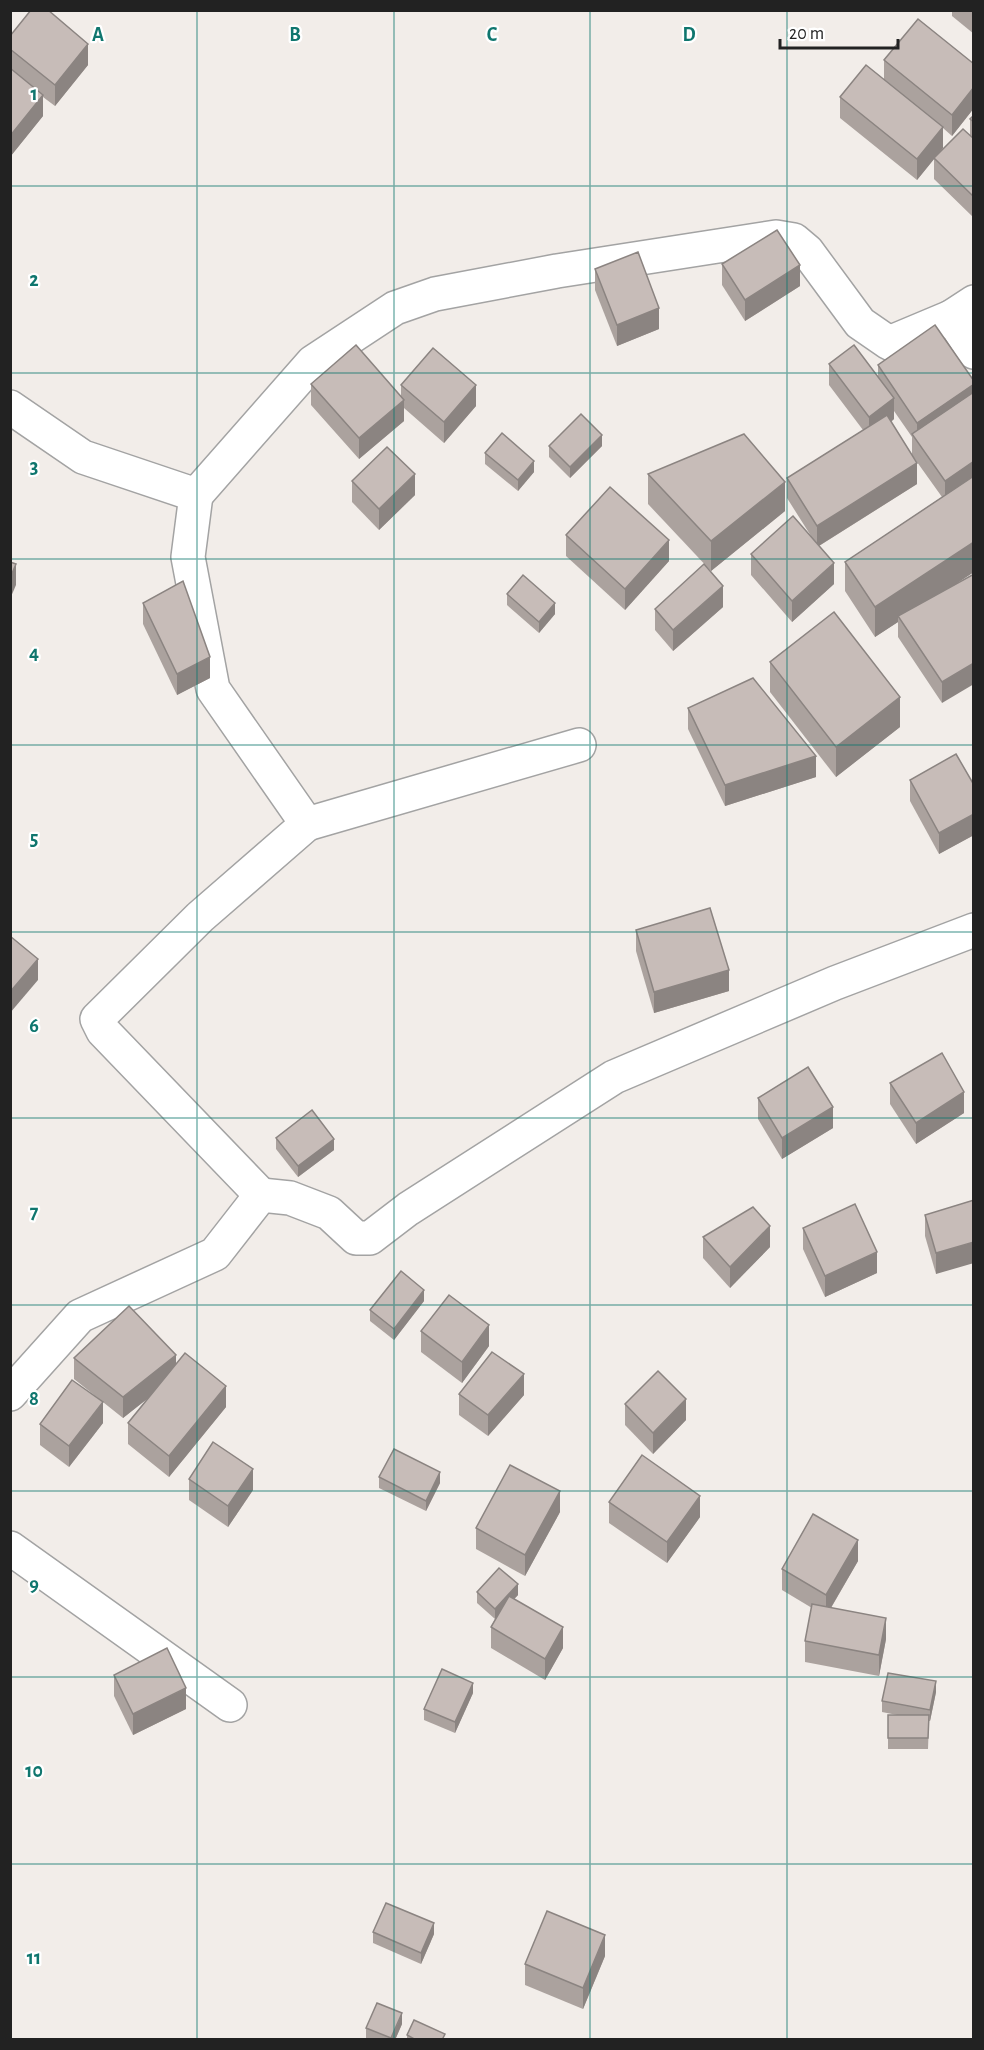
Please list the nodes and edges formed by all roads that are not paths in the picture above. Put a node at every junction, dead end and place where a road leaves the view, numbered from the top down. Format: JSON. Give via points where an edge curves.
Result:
{"nodes":[{"id":1,"x":962,"y":309,"type":"edge"},
{"id":2,"x":974,"y":352,"type":"edge"},
{"id":3,"x":10,"y":407,"type":"edge"},
{"id":4,"x":196,"y":495,"type":"junction"},
{"id":5,"x":579,"y":745,"type":"dead end"},
{"id":6,"x":307,"y":824,"type":"junction"},
{"id":7,"x":974,"y":930,"type":"edge"},
{"id":8,"x":261,"y":1195,"type":"junction"},
{"id":9,"x":10,"y":1394,"type":"edge"},
{"id":10,"x":10,"y":1548,"type":"edge"},
{"id":11,"x":230,"y":1705,"type":"dead end"}],
"edges":[{"from":1,"to":2,"type":"street"},
{"from":1,"to":4,"type":"street","via":[[889,343],[860,323],[807,251],[794,240],[776,237],[435,294],[395,308],[313,362]]},
{"from":3,"to":4,"type":"street","via":[[83,457]]},
{"from":4,"to":6,"type":"street","via":[[188,557],[213,689]]},
{"from":5,"to":6,"type":"street"},
{"from":6,"to":8,"type":"street","via":[[200,917],[97,1019],[103,1031]]},
{"from":7,"to":8,"type":"street","via":[[835,983],[614,1077],[408,1209],[370,1238],[356,1238],[328,1214],[290,1198]]},
{"from":8,"to":9,"type":"street","via":[[215,1254],[80,1316]]},
{"from":10,"to":11,"type":"street"}]}
